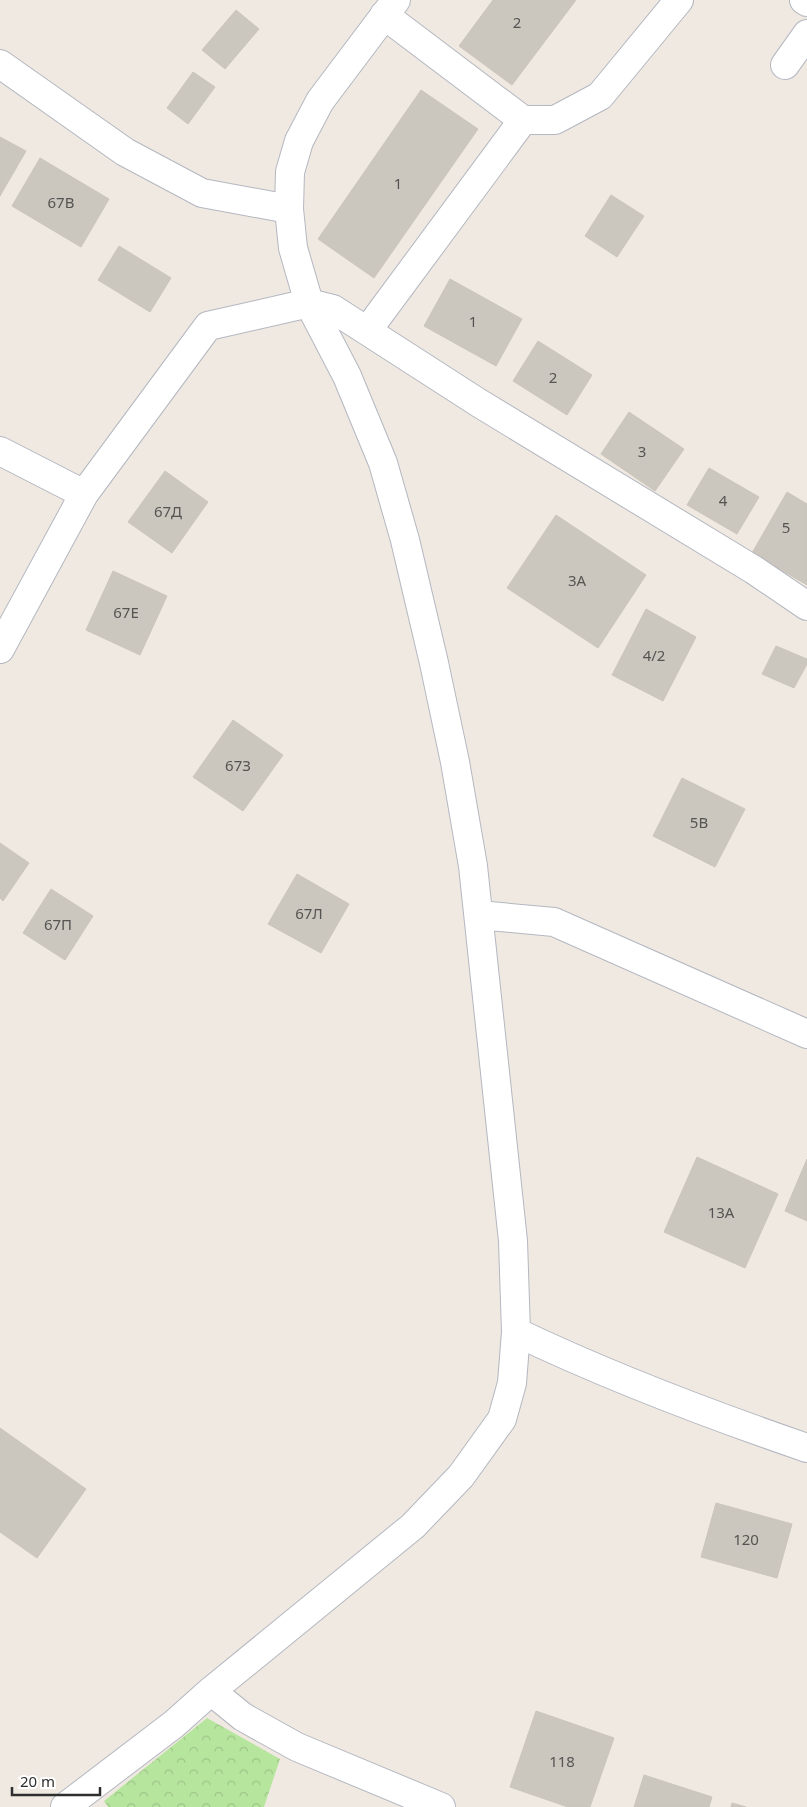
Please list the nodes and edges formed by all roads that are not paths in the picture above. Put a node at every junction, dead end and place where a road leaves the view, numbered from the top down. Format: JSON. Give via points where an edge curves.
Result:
{"nodes":[{"id":1,"x":679,"y":0,"type":"edge"},
{"id":2,"x":390,"y":7,"type":"edge"},
{"id":3,"x":807,"y":34,"type":"edge"},
{"id":4,"x":0,"y":64,"type":"edge"},
{"id":5,"x":785,"y":64,"type":"dead end"},
{"id":6,"x":523,"y":120,"type":"junction"},
{"id":7,"x":289,"y":209,"type":"junction"},
{"id":8,"x":309,"y":303,"type":"junction"},
{"id":9,"x":367,"y":331,"type":"junction"},
{"id":10,"x":0,"y":451,"type":"edge"},
{"id":11,"x":84,"y":494,"type":"junction"},
{"id":12,"x":807,"y":606,"type":"edge"},
{"id":13,"x":0,"y":649,"type":"edge"},
{"id":14,"x":478,"y":915,"type":"junction"},
{"id":15,"x":807,"y":1034,"type":"edge"},
{"id":16,"x":516,"y":1332,"type":"junction"},
{"id":17,"x":807,"y":1448,"type":"edge"},
{"id":18,"x":211,"y":1691,"type":"junction"},
{"id":19,"x":75,"y":1804,"type":"edge"},
{"id":20,"x":442,"y":1807,"type":"edge"}],
"edges":[{"from":1,"to":6,"type":"street","via":[[600,96],[555,120]]},
{"from":2,"to":6,"type":"street"},
{"from":2,"to":7,"type":"street","via":[[320,101],[298,141],[290,172]]},
{"from":3,"to":5,"type":"street"},
{"from":4,"to":7,"type":"street","via":[[125,152],[202,193]]},
{"from":6,"to":9,"type":"street"},
{"from":7,"to":8,"type":"street","via":[[293,248]]},
{"from":8,"to":9,"type":"street","via":[[333,309]]},
{"from":8,"to":11,"type":"street","via":[[208,326]]},
{"from":8,"to":14,"type":"street","via":[[347,376],[383,463],[434,663],[455,762]]},
{"from":9,"to":12,"type":"street"},
{"from":10,"to":11,"type":"street"},
{"from":11,"to":13,"type":"street"},
{"from":14,"to":15,"type":"street","via":[[554,922]]},
{"from":14,"to":16,"type":"street","via":[[513,1241]]},
{"from":16,"to":17,"type":"street","via":[[708,1414]]},
{"from":16,"to":18,"type":"street","via":[[512,1383],[502,1419],[462,1476],[385,1551]]},
{"from":18,"to":19,"type":"street"},
{"from":18,"to":20,"type":"street","via":[[243,1717],[297,1747]]}]}
